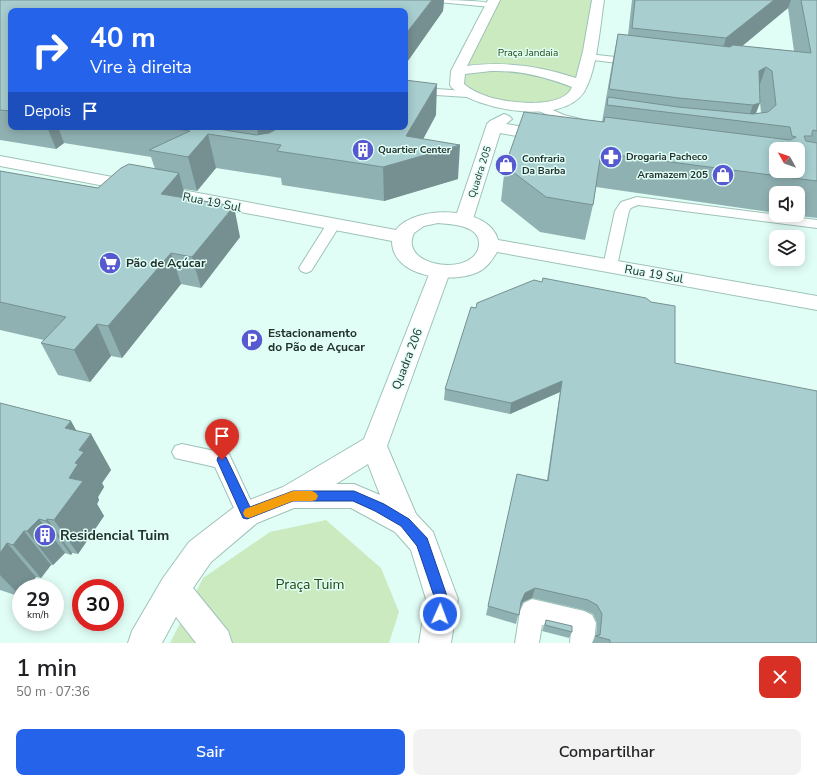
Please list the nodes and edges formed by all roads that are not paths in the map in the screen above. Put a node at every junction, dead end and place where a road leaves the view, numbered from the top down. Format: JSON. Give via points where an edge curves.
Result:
{"nodes":[{"id":1,"x":438,"y":0,"type":"edge"},
{"id":2,"x":598,"y":0,"type":"edge"},
{"id":3,"x":493,"y":3,"type":"edge"},
{"id":4,"x":588,"y":57,"type":"junction"},
{"id":5,"x":642,"y":63,"type":"edge"},
{"id":6,"x":458,"y":71,"type":"junction"},
{"id":7,"x":581,"y":84,"type":"junction"},
{"id":8,"x":408,"y":90,"type":"edge"},
{"id":9,"x":470,"y":95,"type":"junction"},
{"id":10,"x":533,"y":106,"type":"junction"},
{"id":11,"x":594,"y":124,"type":"edge"},
{"id":12,"x":495,"y":125,"type":"junction"},
{"id":13,"x":564,"y":138,"type":"edge"},
{"id":14,"x":0,"y":161,"type":"edge"},
{"id":15,"x":464,"y":219,"type":"junction"},
{"id":16,"x":817,"y":224,"type":"edge"},
{"id":17,"x":333,"y":226,"type":"junction"},
{"id":18,"x":401,"y":237,"type":"junction"},
{"id":19,"x":491,"y":246,"type":"junction"},
{"id":20,"x":610,"y":266,"type":"junction"},
{"id":21,"x":306,"y":268,"type":"dead end"},
{"id":22,"x":440,"y":272,"type":"junction"},
{"id":23,"x":817,"y":303,"type":"edge"},
{"id":24,"x":374,"y":446,"type":"junction"},
{"id":25,"x":182,"y":452,"type":"dead end"},
{"id":26,"x":293,"y":496,"type":"junction"},
{"id":27,"x":247,"y":514,"type":"junction"},
{"id":28,"x":405,"y":522,"type":"junction"},
{"id":29,"x":174,"y":589,"type":"junction"},
{"id":30,"x":144,"y":643,"type":"edge"},
{"id":31,"x":216,"y":643,"type":"edge"},
{"id":32,"x":435,"y":643,"type":"edge"},
{"id":33,"x":527,"y":643,"type":"edge"},
{"id":34,"x":582,"y":643,"type":"edge"}],
"edges":[{"from":1,"to":3,"type":"lane"},
{"from":2,"to":4,"type":"street"},
{"from":3,"to":6,"type":"street"},
{"from":4,"to":5,"type":"lane"},
{"from":4,"to":7,"type":"street"},
{"from":6,"to":7,"type":"street","via":[[522,68]]},
{"from":6,"to":9,"type":"street","via":[[457,85]]},
{"from":7,"to":10,"type":"street","via":[[573,97],[558,104]]},
{"from":8,"to":9,"type":"lane"},
{"from":9,"to":10,"type":"street","via":[[493,103]]},
{"from":9,"to":12,"type":"street","via":[[486,109]]},
{"from":10,"to":11,"type":"lane","via":[[560,117]]},
{"from":10,"to":12,"type":"street"},
{"from":12,"to":13,"type":"street"},
{"from":12,"to":15,"type":"street","name":"Quadra 205"},
{"from":14,"to":17,"type":"street","name":"Rua 19 Sul"},
{"from":15,"to":18,"type":"street","via":[[426,219],[406,229]]},
{"from":15,"to":19,"type":"street","via":[[483,230],[489,237]]},
{"from":16,"to":20,"type":"lane","via":[[637,201],[626,205],[622,211]]},
{"from":17,"to":18,"type":"street","name":"Rua 19 Sul"},
{"from":17,"to":21,"type":"lane"},
{"from":18,"to":22,"type":"street","via":[[404,255],[413,263]]},
{"from":19,"to":20,"type":"street","name":"Rua 19 Sul"},
{"from":19,"to":22,"type":"street","via":[[481,262],[470,268]]},
{"from":20,"to":23,"type":"street","name":"Rua 19 Sul"},
{"from":22,"to":24,"type":"street","name":"Quadra 206"},
{"from":24,"to":26,"type":"street"},
{"from":24,"to":28,"type":"street"},
{"from":25,"to":27,"type":"lane","via":[[222,460]]},
{"from":26,"to":27,"type":"street"},
{"from":26,"to":28,"type":"street","via":[[354,496]]},
{"from":27,"to":29,"type":"street","via":[[200,552]]},
{"from":28,"to":32,"type":"street","via":[[422,542],[442,599]]},
{"from":29,"to":30,"type":"street"},
{"from":29,"to":31,"type":"street"},
{"from":33,"to":34,"type":"lane","via":[[532,610],[584,623]]}]}
